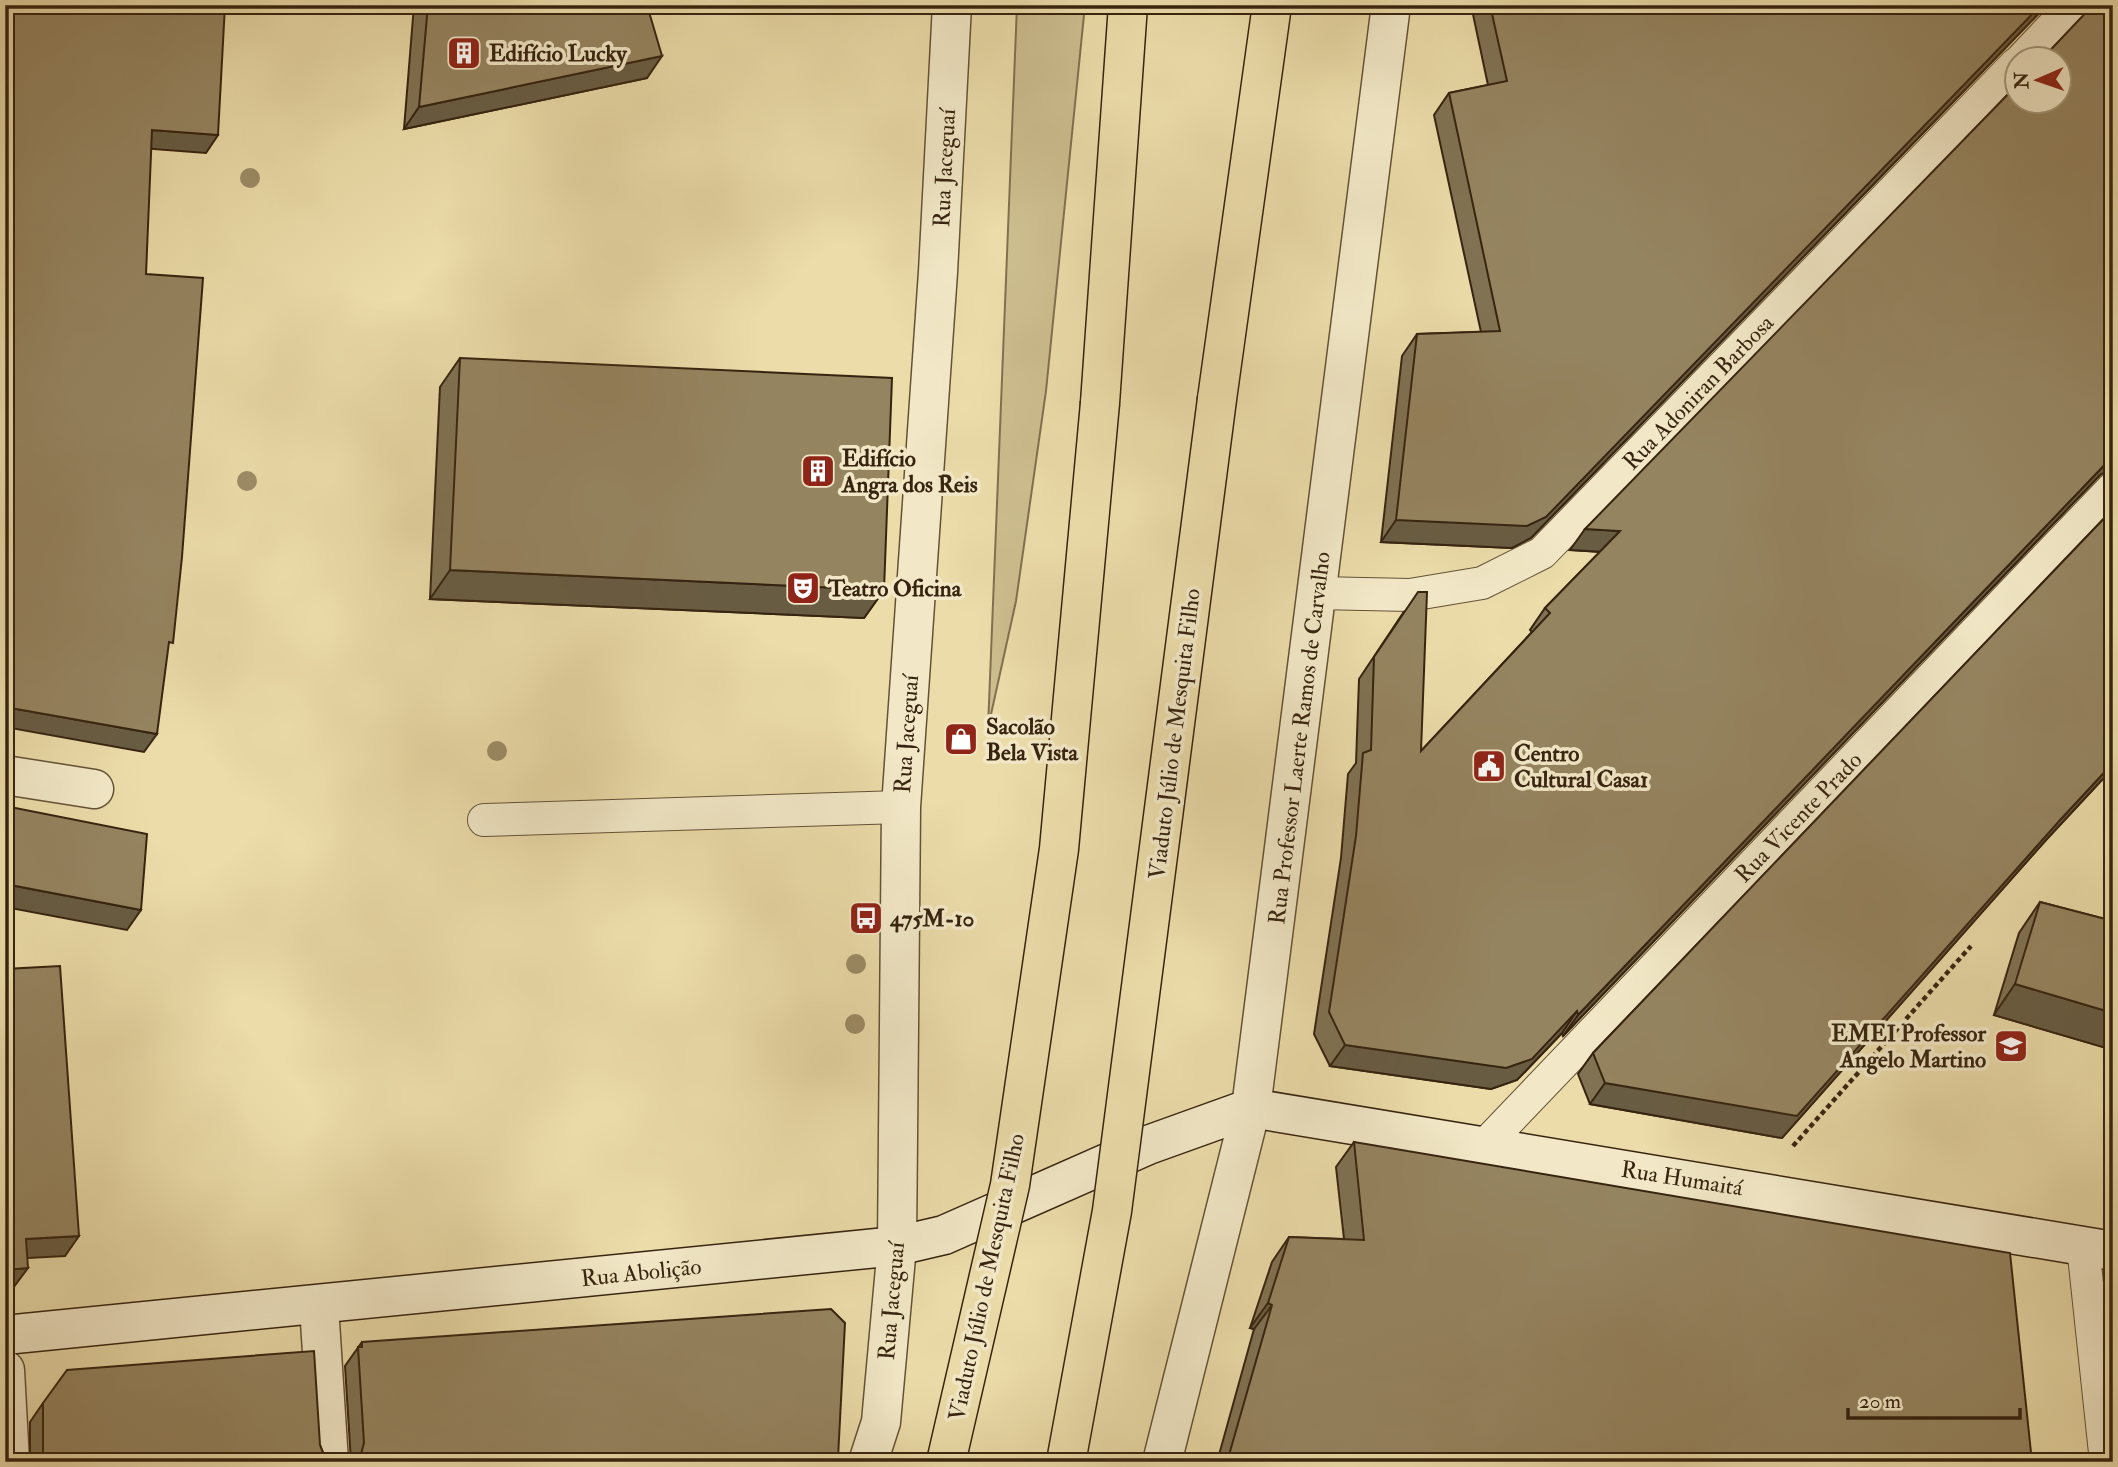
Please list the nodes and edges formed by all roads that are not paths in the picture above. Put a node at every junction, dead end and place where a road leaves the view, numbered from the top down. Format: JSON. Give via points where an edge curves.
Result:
{"nodes":[{"id":1,"x":952,"y":5,"type":"edge"},
{"id":2,"x":1128,"y":5,"type":"edge"},
{"id":3,"x":1272,"y":5,"type":"edge"},
{"id":4,"x":1391,"y":5,"type":"edge"},
{"id":5,"x":2073,"y":5,"type":"edge"},
{"id":6,"x":2034,"y":46,"type":"edge"},
{"id":7,"x":2002,"y":79,"type":"edge"},
{"id":8,"x":2113,"y":488,"type":"edge"},
{"id":9,"x":1317,"y":593,"type":"junction"},
{"id":10,"x":5,"y":775,"type":"edge"},
{"id":11,"x":94,"y":789,"type":"dead end"},
{"id":12,"x":901,"y":807,"type":"junction"},
{"id":13,"x":484,"y":820,"type":"dead end"},
{"id":14,"x":1251,"y":1108,"type":"junction"},
{"id":15,"x":1484,"y":1146,"type":"junction"},
{"id":16,"x":897,"y":1246,"type":"junction"},
{"id":17,"x":2098,"y":1248,"type":"edge"},
{"id":18,"x":319,"y":1306,"type":"junction"},
{"id":19,"x":5,"y":1335,"type":"edge"},
{"id":20,"x":5,"y":1370,"type":"edge"},
{"id":21,"x":10,"y":1462,"type":"edge"},
{"id":22,"x":329,"y":1462,"type":"edge"},
{"id":23,"x":868,"y":1462,"type":"edge"},
{"id":24,"x":946,"y":1462,"type":"edge"},
{"id":25,"x":1066,"y":1462,"type":"edge"},
{"id":26,"x":1162,"y":1462,"type":"edge"},
{"id":27,"x":2106,"y":1462,"type":"edge"}],
"edges":[{"from":1,"to":12,"type":"street","name":"Rua Jaceguaí"},
{"from":2,"to":24,"type":"highway","name":"Viaduto Júlio de Mesquita Filho","bridge":true,"via":[[1100,403],[1055,876],[1010,1185]]},
{"from":3,"to":25,"type":"highway","name":"Viaduto Júlio de Mesquita Filho","bridge":true,"via":[[1112,1211]]},
{"from":4,"to":9,"type":"street","name":"Rua Professor Laerte Ramos de Carvalho"},
{"from":5,"to":6,"type":"lane"},
{"from":7,"to":9,"type":"lane","name":"Rua Adoniran Barbosa","via":[[1542,553],[1482,583],[1410,595]]},
{"from":8,"to":15,"type":"lane","name":"Rua Vicente Prado"},
{"from":9,"to":14,"type":"street","name":"Rua Professor Laerte Ramos de Carvalho"},
{"from":10,"to":11,"type":"street"},
{"from":12,"to":13,"type":"lane"},
{"from":12,"to":16,"type":"street","name":"Rua Jaceguaí"},
{"from":14,"to":15,"type":"street","name":"Rua Humaitá"},
{"from":14,"to":16,"type":"street","name":"Rua Abolição","via":[[1148,1145],[944,1235]]},
{"from":14,"to":26,"type":"street","name":"Rua Professor Laerte Ramos de Carvalho"},
{"from":15,"to":17,"type":"street","name":"Rua Humaitá"},
{"from":16,"to":18,"type":"street","name":"Rua Abolição"},
{"from":16,"to":23,"type":"street","name":"Rua Jaceguaí","via":[[881,1422]]},
{"from":17,"to":27,"type":"lane"},
{"from":18,"to":19,"type":"street","name":"Rua Abolição"},
{"from":18,"to":22,"type":"street"},
{"from":20,"to":21,"type":"street"}]}
